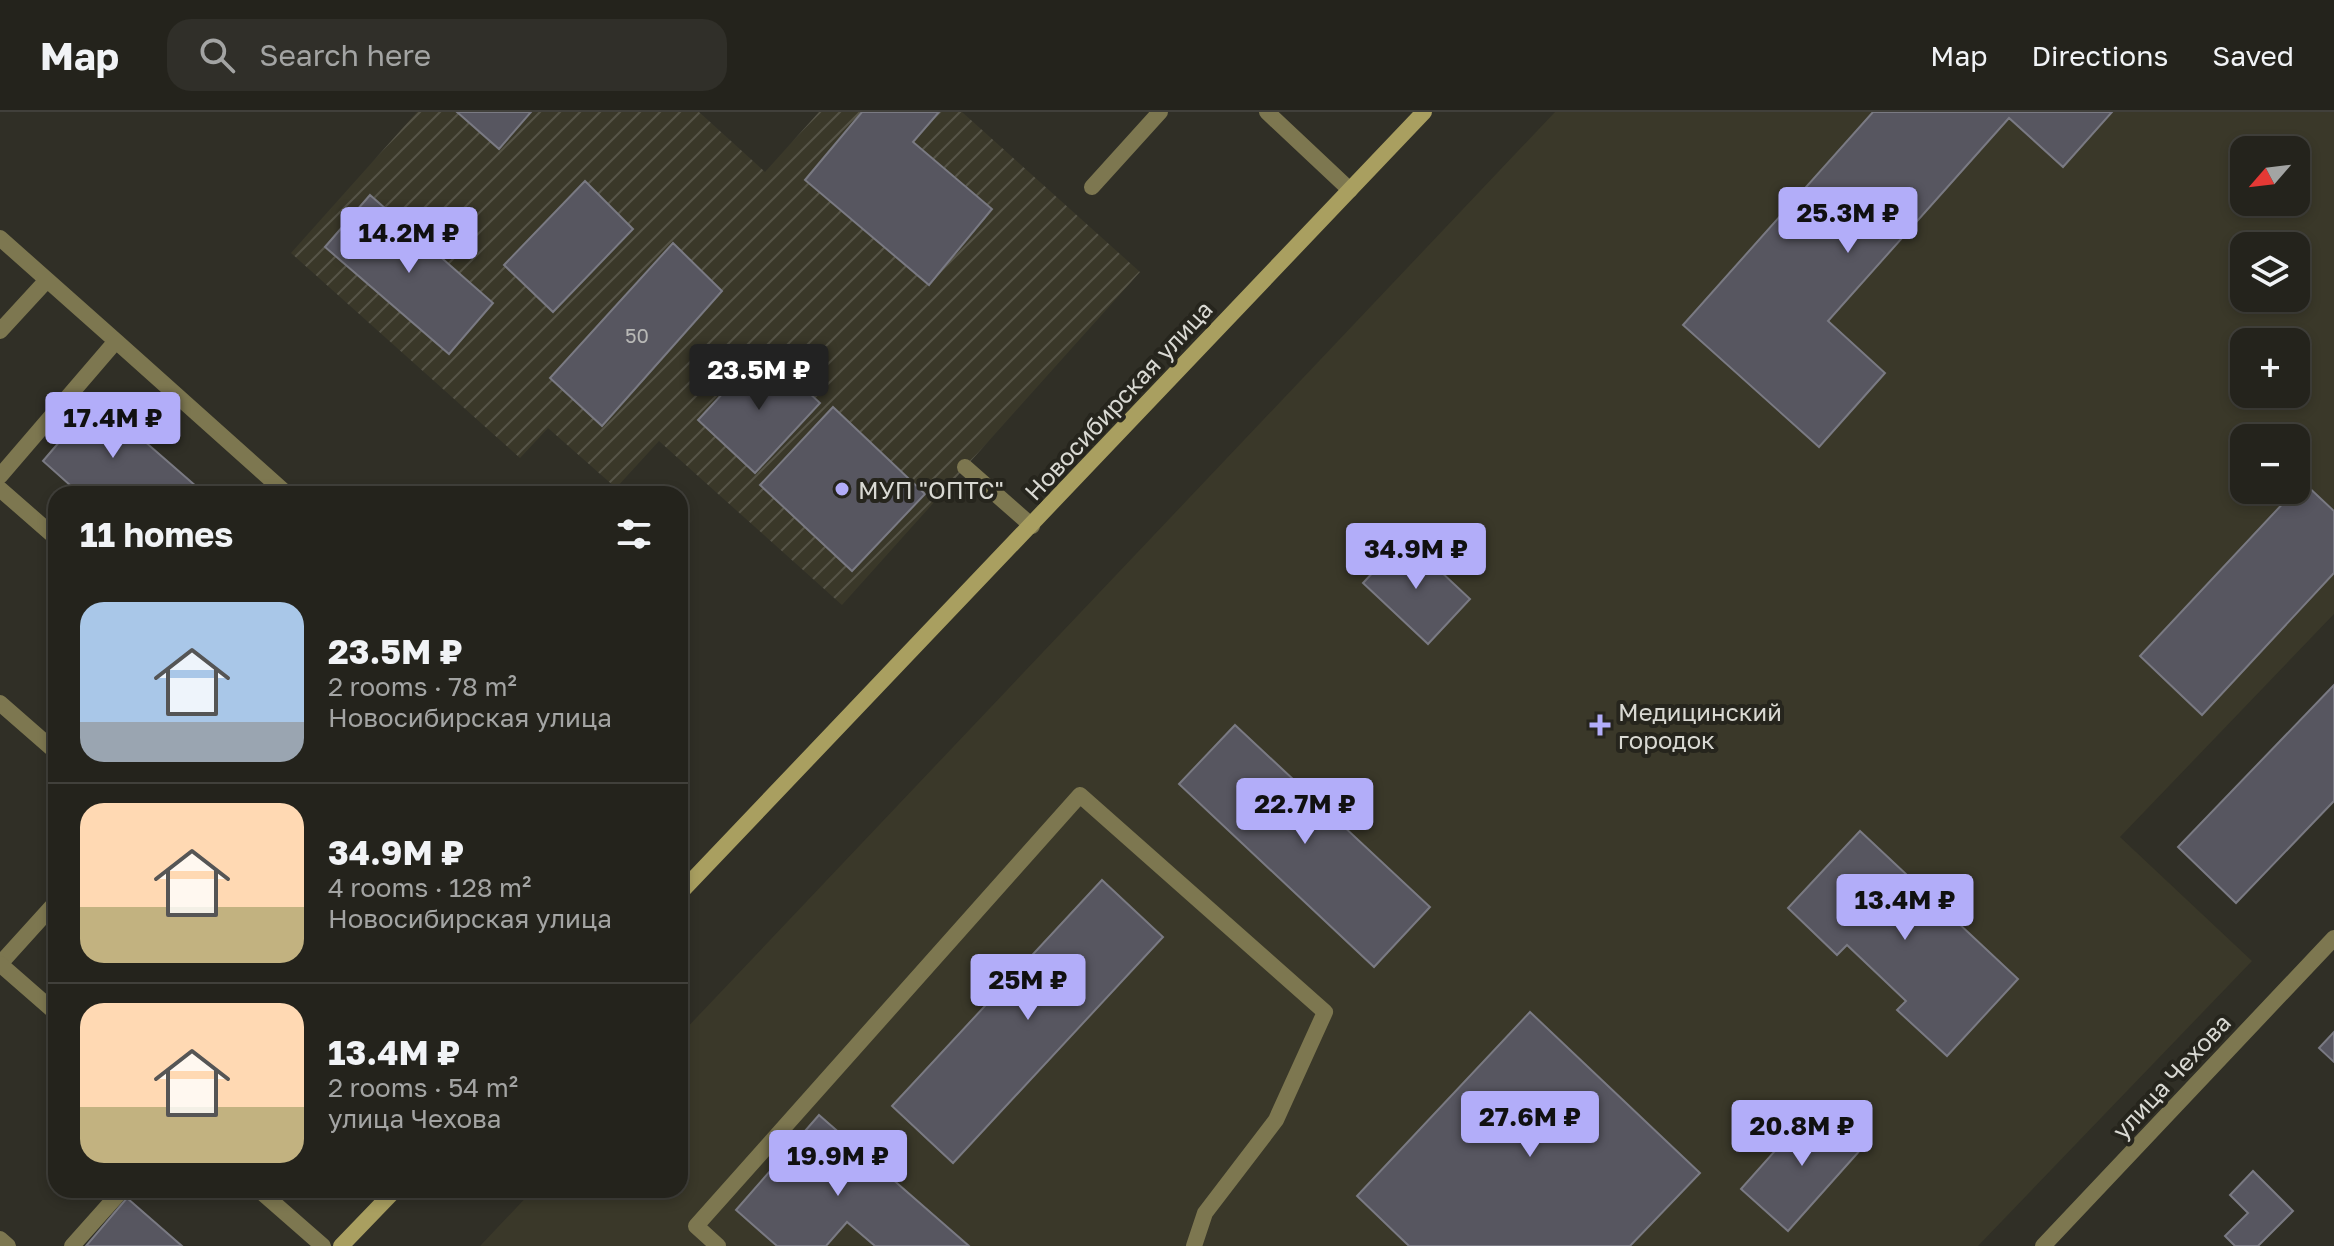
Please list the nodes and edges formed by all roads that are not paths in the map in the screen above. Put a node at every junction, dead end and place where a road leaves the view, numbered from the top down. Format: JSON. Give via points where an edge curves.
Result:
{"nodes":[{"id":1,"x":1160,"y":112,"type":"edge"},
{"id":2,"x":1267,"y":112,"type":"edge"},
{"id":3,"x":1424,"y":112,"type":"edge"},
{"id":4,"x":1092,"y":187,"type":"dead end"},
{"id":5,"x":1350,"y":190,"type":"junction"},
{"id":6,"x":0,"y":238,"type":"edge"},
{"id":7,"x":47,"y":280,"type":"junction"},
{"id":8,"x":0,"y":331,"type":"edge"},
{"id":9,"x":116,"y":341,"type":"junction"},
{"id":10,"x":965,"y":467,"type":"dead end"},
{"id":11,"x":0,"y":476,"type":"edge"},
{"id":12,"x":278,"y":486,"type":"edge"},
{"id":13,"x":0,"y":489,"type":"edge"},
{"id":14,"x":1032,"y":526,"type":"junction"},
{"id":15,"x":48,"y":531,"type":"edge"},
{"id":16,"x":0,"y":703,"type":"edge"},
{"id":17,"x":48,"y":745,"type":"edge"},
{"id":18,"x":688,"y":885,"type":"edge"},
{"id":19,"x":48,"y":911,"type":"edge"},
{"id":20,"x":2334,"y":938,"type":"edge"},
{"id":21,"x":0,"y":964,"type":"edge"},
{"id":22,"x":48,"y":1006,"type":"edge"},
{"id":23,"x":115,"y":1198,"type":"edge"},
{"id":24,"x":268,"y":1198,"type":"edge"},
{"id":25,"x":387,"y":1198,"type":"edge"},
{"id":26,"x":0,"y":1239,"type":"edge"},
{"id":27,"x":8,"y":1246,"type":"edge"},
{"id":28,"x":72,"y":1246,"type":"edge"},
{"id":29,"x":323,"y":1246,"type":"edge"},
{"id":30,"x":341,"y":1246,"type":"edge"},
{"id":31,"x":718,"y":1246,"type":"edge"},
{"id":32,"x":1194,"y":1246,"type":"edge"},
{"id":33,"x":2043,"y":1246,"type":"edge"}],
"edges":[{"from":1,"to":4,"type":"street"},
{"from":2,"to":5,"type":"street"},
{"from":3,"to":5,"type":"main road","name":"Новосибирская улица"},
{"from":5,"to":14,"type":"main road","name":"Новосибирская улица"},
{"from":6,"to":7,"type":"street"},
{"from":7,"to":8,"type":"street"},
{"from":7,"to":9,"type":"street"},
{"from":9,"to":11,"type":"street"},
{"from":9,"to":12,"type":"street"},
{"from":10,"to":14,"type":"street"},
{"from":13,"to":15,"type":"street"},
{"from":14,"to":18,"type":"main road","name":"Новосибирская улица"},
{"from":16,"to":17,"type":"street"},
{"from":19,"to":21,"type":"street"},
{"from":20,"to":33,"type":"street","name":"улица Чехова"},
{"from":21,"to":22,"type":"street"},
{"from":23,"to":28,"type":"street"},
{"from":24,"to":29,"type":"street"},
{"from":25,"to":30,"type":"main road"},
{"from":26,"to":27,"type":"street"},
{"from":31,"to":32,"type":"street","via":[[696,1226],[1080,795],[1325,1012],[1276,1120],[1205,1213]]}]}
